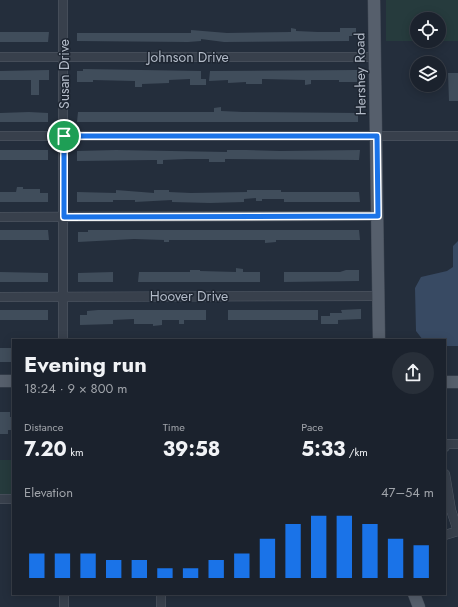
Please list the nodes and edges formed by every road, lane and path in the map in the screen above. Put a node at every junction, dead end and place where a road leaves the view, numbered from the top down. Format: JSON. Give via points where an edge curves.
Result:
{"nodes":[{"id":1,"x":63,"y":0,"type":"edge"},
{"id":2,"x":374,"y":0,"type":"edge"},
{"id":3,"x":0,"y":57,"type":"edge"},
{"id":4,"x":63,"y":57,"type":"junction"},
{"id":5,"x":375,"y":57,"type":"junction"},
{"id":6,"x":0,"y":136,"type":"edge"},
{"id":7,"x":64,"y":136,"type":"junction"},
{"id":8,"x":377,"y":136,"type":"junction"},
{"id":9,"x":458,"y":136,"type":"edge"},
{"id":10,"x":378,"y":216,"type":"junction"},
{"id":11,"x":0,"y":217,"type":"edge"},
{"id":12,"x":64,"y":217,"type":"junction"},
{"id":13,"x":64,"y":296,"type":"junction"},
{"id":14,"x":378,"y":296,"type":"junction"},
{"id":15,"x":0,"y":297,"type":"edge"},
{"id":16,"x":63,"y":339,"type":"edge"},
{"id":17,"x":379,"y":339,"type":"edge"},
{"id":18,"x":0,"y":381,"type":"edge"},
{"id":19,"x":12,"y":381,"type":"edge"},
{"id":20,"x":446,"y":382,"type":"edge"},
{"id":21,"x":458,"y":382,"type":"edge"},
{"id":22,"x":446,"y":444,"type":"edge"},
{"id":23,"x":458,"y":444,"type":"edge"},
{"id":24,"x":446,"y":480,"type":"edge"},
{"id":25,"x":0,"y":499,"type":"edge"},
{"id":26,"x":12,"y":499,"type":"edge"},
{"id":27,"x":458,"y":531,"type":"edge"},
{"id":28,"x":446,"y":534,"type":"edge"},
{"id":29,"x":64,"y":595,"type":"edge"},
{"id":30,"x":161,"y":595,"type":"edge"},
{"id":31,"x":414,"y":595,"type":"edge"},
{"id":32,"x":64,"y":607,"type":"edge"},
{"id":33,"x":162,"y":607,"type":"edge"},
{"id":34,"x":419,"y":607,"type":"edge"}],
"edges":[{"from":1,"to":4,"type":"street","name":"Susan Drive"},
{"from":2,"to":5,"type":"main road","name":"Hershey Road"},
{"from":3,"to":4,"type":"street","name":"Johnson Drive"},
{"from":4,"to":5,"type":"street","name":"Johnson Drive"},
{"from":4,"to":7,"type":"street","name":"Susan Drive"},
{"from":5,"to":8,"type":"main road","name":"Hershey Road"},
{"from":6,"to":7,"type":"street"},
{"from":7,"to":8,"type":"street"},
{"from":7,"to":12,"type":"street","name":"Susan Drive"},
{"from":8,"to":9,"type":"street"},
{"from":8,"to":10,"type":"main road","name":"Hershey Road"},
{"from":10,"to":12,"type":"street"},
{"from":10,"to":14,"type":"main road","name":"Hershey Road"},
{"from":11,"to":12,"type":"street"},
{"from":12,"to":13,"type":"street","name":"Susan Drive"},
{"from":13,"to":14,"type":"street","name":"Hoover Drive"},
{"from":13,"to":15,"type":"street","name":"Hoover Drive"},
{"from":13,"to":16,"type":"street","name":"Susan Drive"},
{"from":14,"to":17,"type":"main road","name":"Hershey Road"},
{"from":18,"to":19,"type":"main road"},
{"from":20,"to":21,"type":"main road"},
{"from":22,"to":23,"type":"street"},
{"from":24,"to":27,"type":"street","via":[[451,510]]},
{"from":25,"to":26,"type":"street"},
{"from":27,"to":28,"type":"street"},
{"from":29,"to":32,"type":"street"},
{"from":30,"to":33,"type":"street"},
{"from":31,"to":34,"type":"main road"}]}
